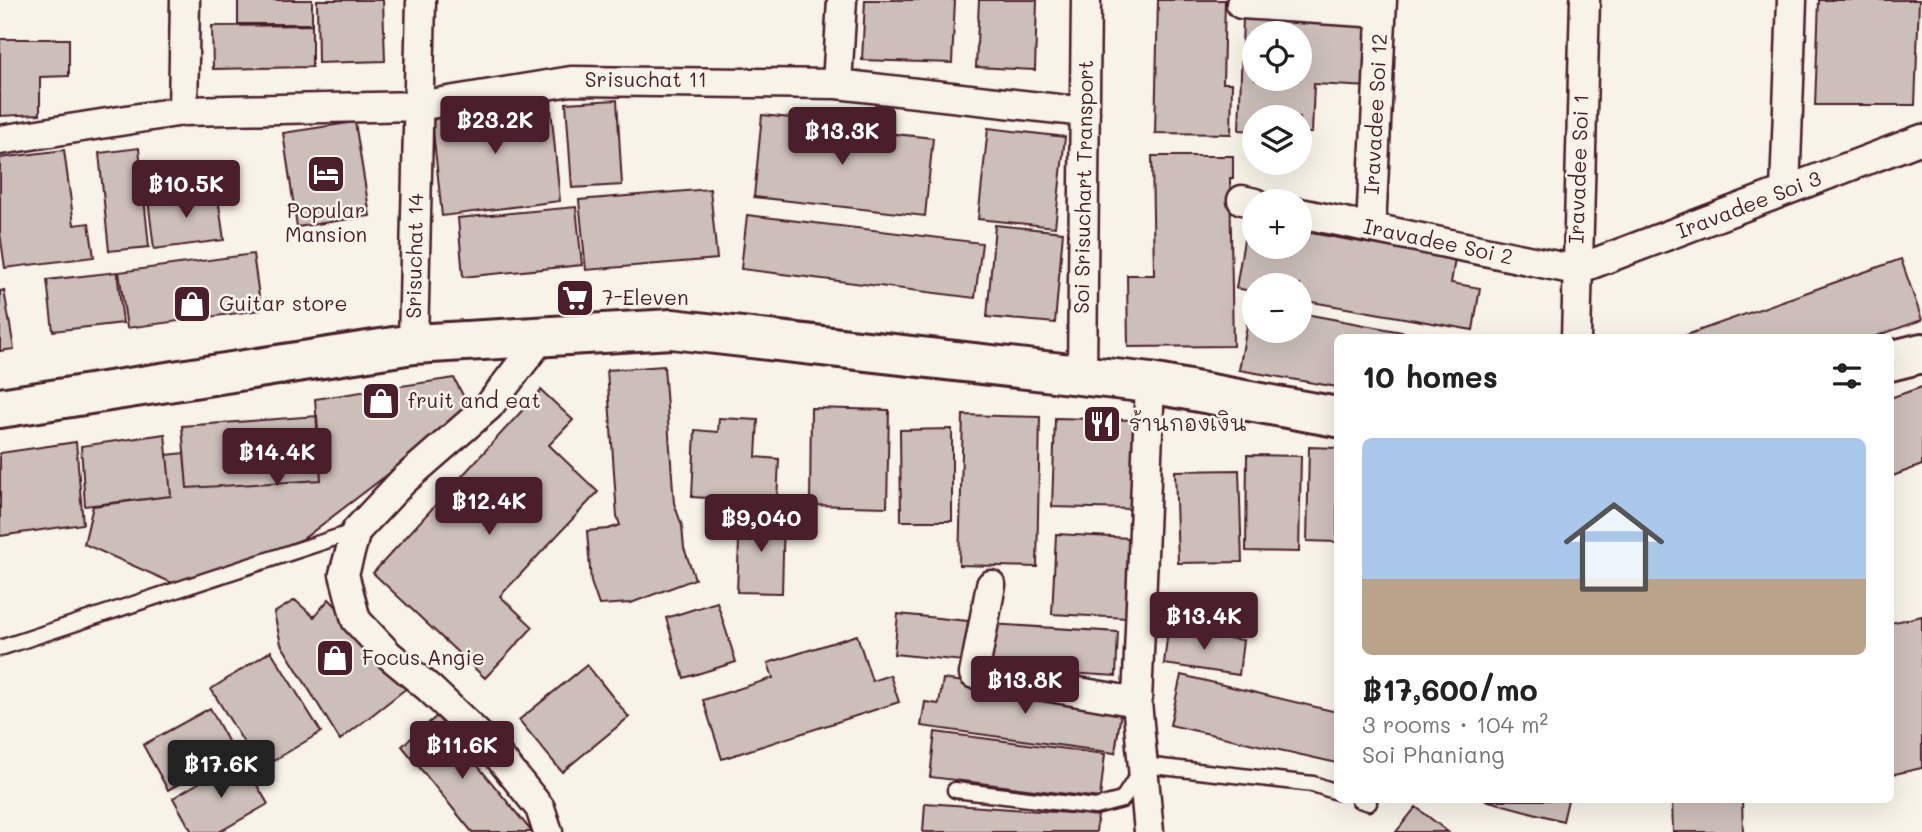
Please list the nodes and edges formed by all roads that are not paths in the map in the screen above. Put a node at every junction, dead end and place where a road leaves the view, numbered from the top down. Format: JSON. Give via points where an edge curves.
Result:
{"nodes":[{"id":1,"x":185,"y":0,"type":"edge"},
{"id":2,"x":421,"y":0,"type":"edge"},
{"id":3,"x":842,"y":0,"type":"edge"},
{"id":4,"x":1086,"y":0,"type":"edge"},
{"id":5,"x":1585,"y":0,"type":"edge"},
{"id":6,"x":1791,"y":0,"type":"edge"},
{"id":7,"x":1241,"y":4,"type":"dead end"},
{"id":8,"x":1382,"y":6,"type":"edge"},
{"id":9,"x":837,"y":83,"type":"junction"},
{"id":10,"x":418,"y":106,"type":"junction"},
{"id":11,"x":183,"y":111,"type":"junction"},
{"id":12,"x":1085,"y":112,"type":"junction"},
{"id":13,"x":1922,"y":139,"type":"edge"},
{"id":14,"x":0,"y":140,"type":"edge"},
{"id":15,"x":1785,"y":191,"type":"junction"},
{"id":16,"x":1312,"y":216,"type":"edge"},
{"id":17,"x":1371,"y":228,"type":"junction"},
{"id":18,"x":1576,"y":270,"type":"junction"},
{"id":19,"x":1576,"y":334,"type":"edge"},
{"id":20,"x":542,"y":337,"type":"junction"},
{"id":21,"x":413,"y":344,"type":"junction"},
{"id":22,"x":1922,"y":353,"type":"edge"},
{"id":23,"x":1894,"y":360,"type":"edge"},
{"id":24,"x":1082,"y":374,"type":"junction"},
{"id":25,"x":1150,"y":383,"type":"junction"},
{"id":26,"x":0,"y":408,"type":"edge"},
{"id":27,"x":1334,"y":416,"type":"edge"},
{"id":28,"x":356,"y":531,"type":"junction"},
{"id":29,"x":991,"y":585,"type":"dead end"},
{"id":30,"x":0,"y":648,"type":"edge"},
{"id":31,"x":1137,"y":702,"type":"junction"},
{"id":32,"x":1144,"y":765,"type":"junction"},
{"id":33,"x":956,"y":790,"type":"dead end"},
{"id":34,"x":1334,"y":791,"type":"edge"},
{"id":35,"x":548,"y":832,"type":"edge"},
{"id":36,"x":1149,"y":832,"type":"edge"}],
"edges":[{"from":1,"to":11,"type":"street"},
{"from":2,"to":10,"type":"street","name":"Srisuchat 14"},
{"from":3,"to":9,"type":"street"},
{"from":4,"to":12,"type":"street","name":"Soi Srisuchart Transport"},
{"from":5,"to":18,"type":"street","name":"Iravadee Soi 1"},
{"from":6,"to":15,"type":"street"},
{"from":7,"to":8,"type":"street"},
{"from":8,"to":17,"type":"street","name":"Iravadee Soi 12"},
{"from":9,"to":10,"type":"street","name":"Srisuchat 11","via":[[570,81]]},
{"from":9,"to":12,"type":"street","name":"Srisuchat 11"},
{"from":10,"to":11,"type":"street","name":"Srisuchat 11"},
{"from":10,"to":21,"type":"street","name":"Srisuchat 14"},
{"from":11,"to":14,"type":"street","name":"Srisuchat 11"},
{"from":12,"to":24,"type":"street","name":"Soi Srisuchart Transport"},
{"from":13,"to":15,"type":"street","name":"Iravadee Soi 3"},
{"from":15,"to":18,"type":"street","name":"Iravadee Soi 3"},
{"from":16,"to":17,"type":"street","name":"Iravadee Soi 2"},
{"from":17,"to":18,"type":"street","name":"Iravadee Soi 2"},
{"from":18,"to":19,"type":"street","name":"Iravadee Soi 1"},
{"from":20,"to":21,"type":"street"},
{"from":20,"to":24,"type":"street","via":[[672,329]]},
{"from":20,"to":28,"type":"street","via":[[489,406],[403,481]]},
{"from":21,"to":26,"type":"street"},
{"from":22,"to":23,"type":"street"},
{"from":24,"to":25,"type":"street"},
{"from":25,"to":27,"type":"street"},
{"from":25,"to":31,"type":"street"},
{"from":28,"to":30,"type":"lane"},
{"from":28,"to":35,"type":"street","via":[[344,574],[356,620],[492,748],[540,808]]},
{"from":29,"to":31,"type":"street","via":[[974,674]]},
{"from":31,"to":32,"type":"street"},
{"from":32,"to":33,"type":"lane","via":[[1122,800],[1095,807]]},
{"from":32,"to":34,"type":"lane"},
{"from":32,"to":36,"type":"street"}]}
